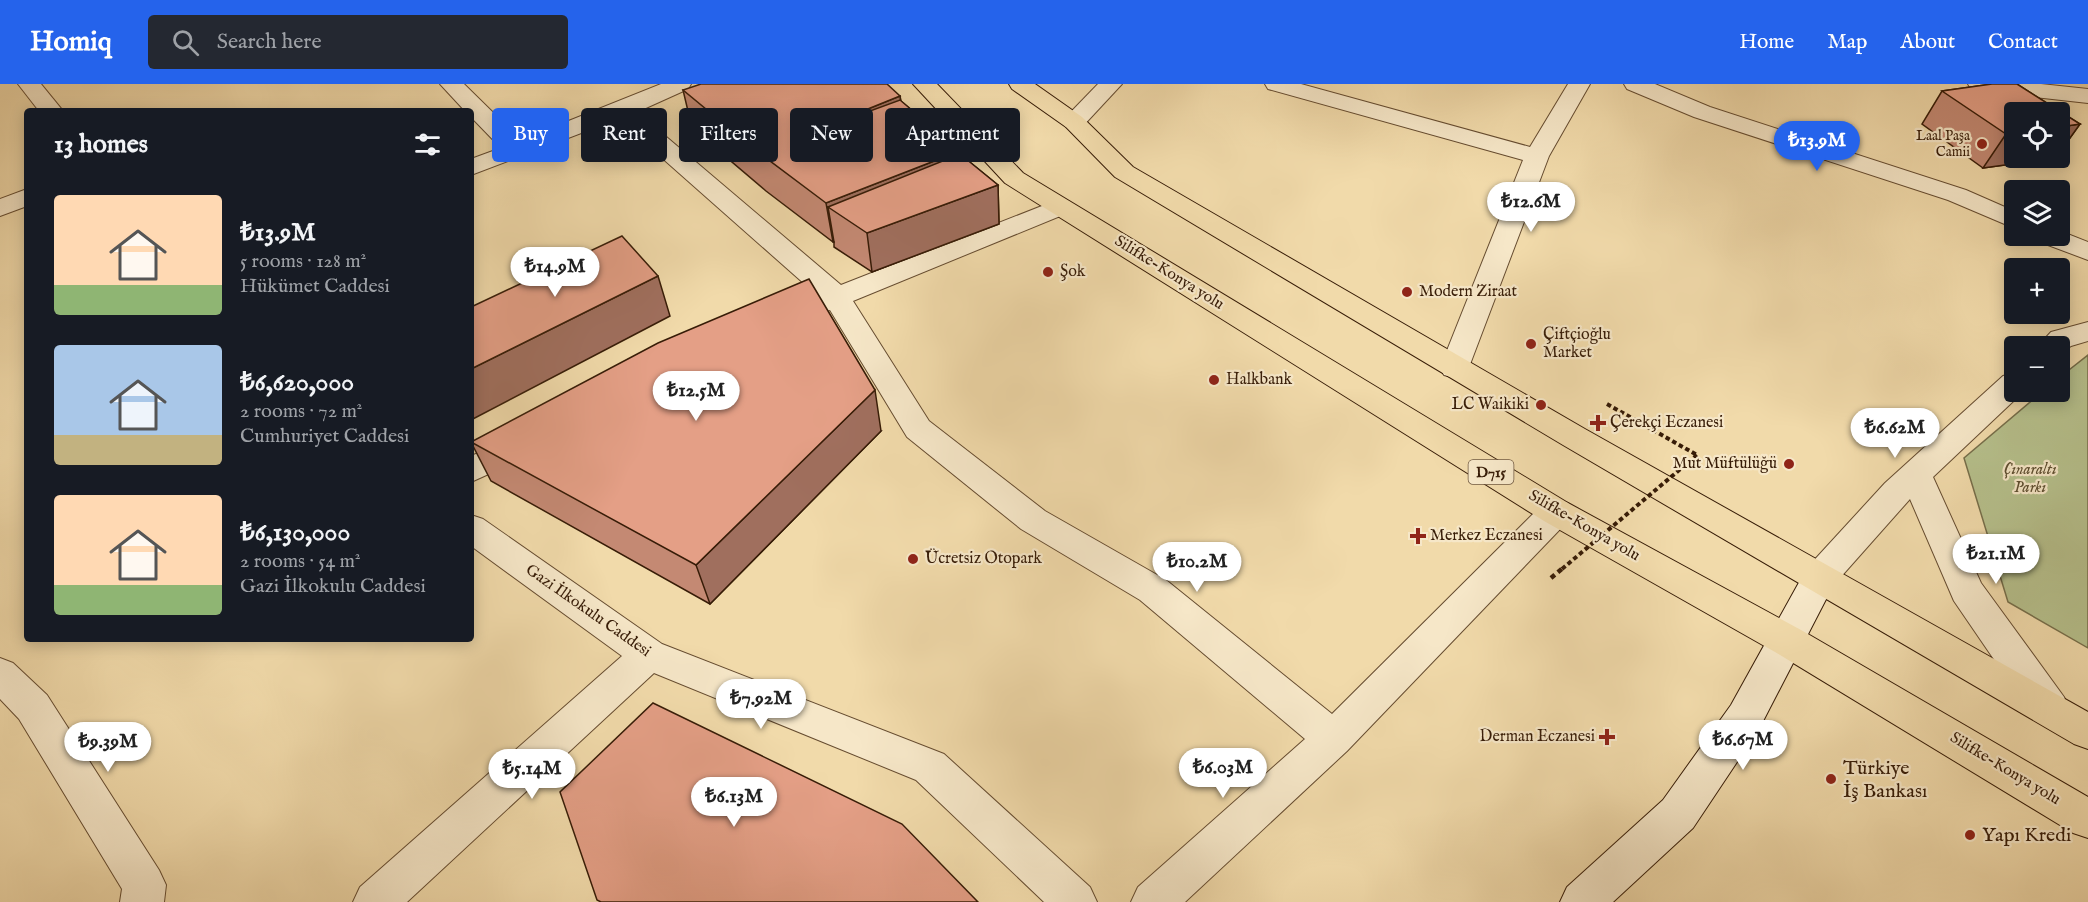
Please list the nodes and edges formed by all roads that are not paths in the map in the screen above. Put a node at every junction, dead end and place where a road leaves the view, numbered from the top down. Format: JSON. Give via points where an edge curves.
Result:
{"nodes":[{"id":1,"x":29,"y":84,"type":"edge"},
{"id":2,"x":452,"y":84,"type":"edge"},
{"id":3,"x":681,"y":84,"type":"edge"},
{"id":4,"x":924,"y":84,"type":"edge"},
{"id":5,"x":1020,"y":84,"type":"edge"},
{"id":6,"x":1111,"y":84,"type":"edge"},
{"id":7,"x":1276,"y":84,"type":"edge"},
{"id":8,"x":1579,"y":84,"type":"edge"},
{"id":9,"x":1635,"y":84,"type":"edge"},
{"id":10,"x":1979,"y":84,"type":"edge"},
{"id":11,"x":2088,"y":96,"type":"edge"},
{"id":12,"x":49,"y":108,"type":"edge"},
{"id":13,"x":626,"y":108,"type":"edge"},
{"id":14,"x":1074,"y":122,"type":"junction"},
{"id":15,"x":492,"y":125,"type":"edge"},
{"id":16,"x":667,"y":150,"type":"edge"},
{"id":17,"x":1537,"y":156,"type":"junction"},
{"id":18,"x":492,"y":160,"type":"edge"},
{"id":19,"x":474,"y":167,"type":"edge"},
{"id":20,"x":24,"y":198,"type":"edge"},
{"id":21,"x":1062,"y":207,"type":"junction"},
{"id":22,"x":0,"y":208,"type":"edge"},
{"id":23,"x":2004,"y":216,"type":"edge"},
{"id":24,"x":2070,"y":245,"type":"edge"},
{"id":25,"x":2088,"y":252,"type":"edge"},
{"id":26,"x":836,"y":296,"type":"junction"},
{"id":27,"x":797,"y":314,"type":"edge"},
{"id":28,"x":2088,"y":331,"type":"edge"},
{"id":29,"x":2070,"y":336,"type":"edge"},
{"id":30,"x":1455,"y":368,"type":"junction"},
{"id":31,"x":2004,"y":392,"type":"edge"},
{"id":32,"x":545,"y":435,"type":"edge"},
{"id":33,"x":474,"y":469,"type":"edge"},
{"id":34,"x":1916,"y":475,"type":"junction"},
{"id":35,"x":1556,"y":512,"type":"junction"},
{"id":36,"x":474,"y":530,"type":"edge"},
{"id":37,"x":1819,"y":578,"type":"junction"},
{"id":38,"x":1788,"y":641,"type":"junction"},
{"id":39,"x":649,"y":655,"type":"junction"},
{"id":40,"x":0,"y":674,"type":"edge"},
{"id":41,"x":2050,"y":709,"type":"junction"},
{"id":42,"x":2088,"y":732,"type":"edge"},
{"id":43,"x":1333,"y":739,"type":"junction"},
{"id":44,"x":2088,"y":819,"type":"edge"},
{"id":45,"x":142,"y":902,"type":"edge"},
{"id":46,"x":375,"y":902,"type":"edge"},
{"id":47,"x":1075,"y":902,"type":"edge"},
{"id":48,"x":1153,"y":902,"type":"edge"},
{"id":49,"x":1582,"y":902,"type":"edge"}],
"edges":[{"from":1,"to":12,"type":"street"},
{"from":2,"to":15,"type":"street"},
{"from":3,"to":13,"type":"street"},
{"from":4,"to":21,"type":"highway","name":"Silifke-Konya yolu","number":"D715","via":[[1014,178]]},
{"from":5,"to":14,"type":"highway"},
{"from":6,"to":14,"type":"street"},
{"from":7,"to":17,"type":"street"},
{"from":8,"to":17,"type":"street"},
{"from":9,"to":23,"type":"street","via":[[1701,112],[1958,195]]},
{"from":10,"to":11,"type":"street"},
{"from":14,"to":30,"type":"highway","via":[[1124,172]]},
{"from":16,"to":26,"type":"street"},
{"from":17,"to":30,"type":"street"},
{"from":18,"to":19,"type":"street"},
{"from":20,"to":22,"type":"street"},
{"from":21,"to":26,"type":"street"},
{"from":21,"to":35,"type":"highway","name":"Silifke-Konya yolu","number":"D715"},
{"from":24,"to":25,"type":"street"},
{"from":26,"to":27,"type":"street"},
{"from":26,"to":43,"type":"street","via":[[918,429],[1033,520],[1153,590]]},
{"from":28,"to":29,"type":"street"},
{"from":30,"to":37,"type":"highway"},
{"from":31,"to":34,"type":"street"},
{"from":32,"to":33,"type":"street"},
{"from":34,"to":37,"type":"street"},
{"from":34,"to":41,"type":"street","via":[[1967,591]]},
{"from":35,"to":38,"type":"highway","name":"Silifke-Konya yolu","number":"D715"},
{"from":35,"to":43,"type":"street"},
{"from":36,"to":39,"type":"street","name":"Gazi İlkokulu Caddesi"},
{"from":37,"to":38,"type":"street"},
{"from":37,"to":41,"type":"highway"},
{"from":38,"to":44,"type":"highway","name":"Silifke-Konya yolu","number":"D715"},
{"from":38,"to":49,"type":"street","via":[[1745,717],[1678,814]]},
{"from":39,"to":46,"type":"street"},
{"from":39,"to":47,"type":"street","name":"Gazi İlkokulu Caddesi","via":[[930,768]]},
{"from":40,"to":45,"type":"street","via":[[33,706],[144,885]]},
{"from":41,"to":42,"type":"highway"},
{"from":43,"to":48,"type":"street"}]}
